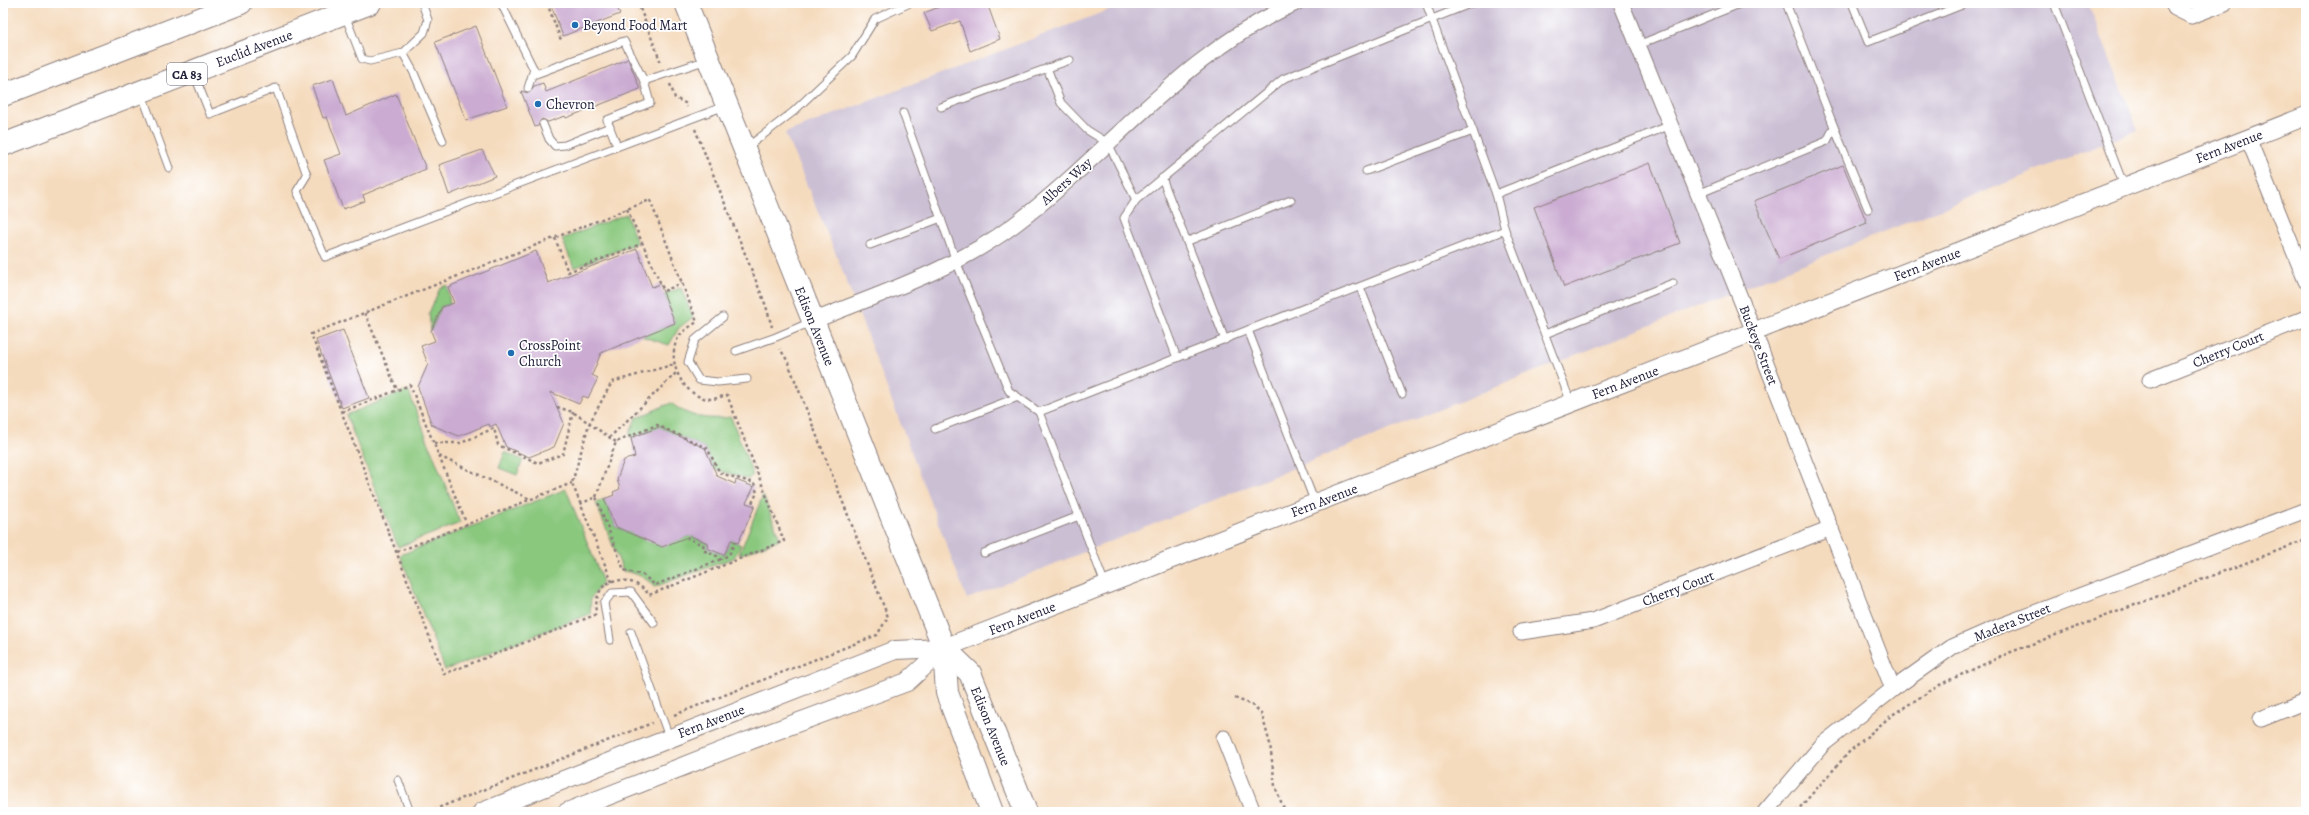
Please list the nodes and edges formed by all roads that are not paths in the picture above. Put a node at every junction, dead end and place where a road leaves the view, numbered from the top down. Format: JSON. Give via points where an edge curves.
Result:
{"nodes":[{"id":1,"x":241,"y":3,"type":"edge"},
{"id":2,"x":370,"y":3,"type":"edge"},
{"id":3,"x":422,"y":3,"type":"edge"},
{"id":4,"x":501,"y":3,"type":"edge"},
{"id":5,"x":686,"y":3,"type":"edge"},
{"id":6,"x":910,"y":3,"type":"edge"},
{"id":7,"x":1296,"y":3,"type":"edge"},
{"id":8,"x":1426,"y":3,"type":"edge"},
{"id":9,"x":1472,"y":3,"type":"edge"},
{"id":10,"x":1621,"y":3,"type":"edge"},
{"id":11,"x":1742,"y":3,"type":"edge"},
{"id":12,"x":1786,"y":3,"type":"edge"},
{"id":13,"x":1852,"y":3,"type":"edge"},
{"id":14,"x":1966,"y":3,"type":"edge"},
{"id":15,"x":2054,"y":3,"type":"edge"},
{"id":16,"x":2173,"y":3,"type":"edge"},
{"id":17,"x":2225,"y":3,"type":"edge"},
{"id":18,"x":344,"y":13,"type":"junction"},
{"id":19,"x":1433,"y":18,"type":"junction"},
{"id":20,"x":1638,"y":45,"type":"junction"},
{"id":21,"x":403,"y":53,"type":"junction"},
{"id":22,"x":709,"y":60,"type":"junction"},
{"id":23,"x":1070,"y":60,"type":"dead end"},
{"id":24,"x":1047,"y":68,"type":"junction"},
{"id":25,"x":534,"y":69,"type":"junction"},
{"id":26,"x":193,"y":72,"type":"junction"},
{"id":27,"x":644,"y":81,"type":"junction"},
{"id":28,"x":528,"y":88,"type":"dead end"},
{"id":29,"x":141,"y":92,"type":"junction"},
{"id":30,"x":3,"y":95,"type":"edge"},
{"id":31,"x":727,"y":105,"type":"junction"},
{"id":32,"x":941,"y":107,"type":"dead end"},
{"id":33,"x":903,"y":113,"type":"dead end"},
{"id":34,"x":2306,"y":116,"type":"edge"},
{"id":35,"x":543,"y":124,"type":"dead end"},
{"id":36,"x":1671,"y":125,"type":"junction"},
{"id":37,"x":610,"y":126,"type":"junction"},
{"id":38,"x":1834,"y":126,"type":"junction"},
{"id":39,"x":1473,"y":130,"type":"junction"},
{"id":40,"x":2248,"y":138,"type":"junction"},
{"id":41,"x":444,"y":141,"type":"dead end"},
{"id":42,"x":1108,"y":143,"type":"junction"},
{"id":43,"x":3,"y":145,"type":"edge"},
{"id":44,"x":617,"y":146,"type":"junction"},
{"id":45,"x":744,"y":150,"type":"junction"},
{"id":46,"x":169,"y":168,"type":"dead end"},
{"id":47,"x":1366,"y":171,"type":"dead end"},
{"id":48,"x":1162,"y":178,"type":"junction"},
{"id":49,"x":2125,"y":187,"type":"junction"},
{"id":50,"x":1496,"y":194,"type":"junction"},
{"id":51,"x":1698,"y":194,"type":"junction"},
{"id":52,"x":1136,"y":200,"type":"junction"},
{"id":53,"x":1291,"y":200,"type":"dead end"},
{"id":54,"x":1868,"y":209,"type":"dead end"},
{"id":55,"x":940,"y":218,"type":"junction"},
{"id":56,"x":1505,"y":230,"type":"junction"},
{"id":57,"x":1188,"y":241,"type":"junction"},
{"id":58,"x":870,"y":245,"type":"dead end"},
{"id":59,"x":956,"y":261,"type":"junction"},
{"id":60,"x":2306,"y":281,"type":"edge"},
{"id":61,"x":1673,"y":283,"type":"dead end"},
{"id":62,"x":1360,"y":287,"type":"junction"},
{"id":63,"x":723,"y":317,"type":"dead end"},
{"id":64,"x":2306,"y":318,"type":"edge"},
{"id":65,"x":812,"y":321,"type":"junction"},
{"id":66,"x":1248,"y":330,"type":"junction"},
{"id":67,"x":1754,"y":332,"type":"junction"},
{"id":68,"x":1545,"y":334,"type":"junction"},
{"id":69,"x":1225,"y":340,"type":"junction"},
{"id":70,"x":736,"y":351,"type":"dead end"},
{"id":71,"x":1177,"y":358,"type":"junction"},
{"id":72,"x":747,"y":379,"type":"dead end"},
{"id":73,"x":2150,"y":380,"type":"dead end"},
{"id":74,"x":1402,"y":394,"type":"dead end"},
{"id":75,"x":1018,"y":397,"type":"junction"},
{"id":76,"x":1571,"y":403,"type":"junction"},
{"id":77,"x":1039,"y":412,"type":"junction"},
{"id":78,"x":935,"y":429,"type":"dead end"},
{"id":79,"x":1315,"y":503,"type":"junction"},
{"id":80,"x":2306,"y":510,"type":"edge"},
{"id":81,"x":1079,"y":516,"type":"junction"},
{"id":82,"x":1831,"y":528,"type":"junction"},
{"id":83,"x":984,"y":553,"type":"dead end"},
{"id":84,"x":1106,"y":585,"type":"junction"},
{"id":85,"x":654,"y":623,"type":"dead end"},
{"id":86,"x":631,"y":632,"type":"dead end"},
{"id":87,"x":1521,"y":632,"type":"dead end"},
{"id":88,"x":610,"y":640,"type":"dead end"},
{"id":89,"x":944,"y":648,"type":"junction"},
{"id":90,"x":1893,"y":689,"type":"junction"},
{"id":91,"x":2306,"y":701,"type":"edge"},
{"id":92,"x":2262,"y":719,"type":"dead end"},
{"id":93,"x":669,"y":737,"type":"junction"},
{"id":94,"x":1224,"y":738,"type":"dead end"},
{"id":95,"x":398,"y":780,"type":"dead end"},
{"id":96,"x":410,"y":812,"type":"edge"},
{"id":97,"x":482,"y":812,"type":"edge"},
{"id":98,"x":567,"y":812,"type":"edge"},
{"id":99,"x":992,"y":812,"type":"edge"},
{"id":100,"x":1026,"y":812,"type":"edge"},
{"id":101,"x":1253,"y":812,"type":"edge"},
{"id":102,"x":1765,"y":812,"type":"edge"}],
"edges":[{"from":1,"to":30,"type":"main road"},
{"from":2,"to":18,"type":"main road","name":"Euclid Avenue","number":"CA 83"},
{"from":3,"to":21,"type":"lane","via":[[428,20],[424,33]]},
{"from":4,"to":25,"type":"lane"},
{"from":5,"to":22,"type":"main road","name":"Edison Avenue"},
{"from":6,"to":45,"type":"lane","via":[[875,19],[852,56],[793,112]]},
{"from":7,"to":42,"type":"street","name":"Albers Way","via":[[1250,26],[1219,46]]},
{"from":8,"to":19,"type":"lane"},
{"from":9,"to":19,"type":"lane"},
{"from":10,"to":20,"type":"street","name":"Buckeye Street"},
{"from":11,"to":20,"type":"lane"},
{"from":12,"to":38,"type":"lane"},
{"from":13,"to":14,"type":"lane","via":[[1868,42]]},
{"from":15,"to":49,"type":"lane"},
{"from":16,"to":17,"type":"street","via":[[2175,8],[2191,16]]},
{"from":18,"to":21,"type":"lane","via":[[362,59],[370,61]]},
{"from":18,"to":26,"type":"main road","name":"Euclid Avenue","number":"CA 83"},
{"from":19,"to":39,"type":"lane"},
{"from":19,"to":48,"type":"lane","via":[[1283,79]]},
{"from":20,"to":36,"type":"street","name":"Buckeye Street"},
{"from":21,"to":41,"type":"lane"},
{"from":22,"to":27,"type":"lane"},
{"from":22,"to":31,"type":"main road","name":"Edison Avenue"},
{"from":23,"to":24,"type":"lane"},
{"from":24,"to":32,"type":"lane"},
{"from":24,"to":42,"type":"lane","via":[[1061,103],[1081,125]]},
{"from":25,"to":27,"type":"lane","via":[[536,74],[624,41]]},
{"from":25,"to":28,"type":"lane"},
{"from":26,"to":29,"type":"main road","name":"Euclid Avenue","number":"CA 83"},
{"from":26,"to":44,"type":"lane","via":[[210,114],[276,88],[307,175],[297,191],[325,257]]},
{"from":27,"to":37,"type":"lane","via":[[650,103],[607,120]]},
{"from":29,"to":43,"type":"main road","name":"Euclid Avenue","number":"CA 83"},
{"from":29,"to":46,"type":"lane"},
{"from":31,"to":44,"type":"lane"},
{"from":31,"to":45,"type":"main road","name":"Edison Avenue"},
{"from":33,"to":55,"type":"lane"},
{"from":34,"to":40,"type":"street","name":"Fern Avenue"},
{"from":35,"to":37,"type":"lane","via":[[548,139],[555,146],[565,145]]},
{"from":36,"to":50,"type":"lane"},
{"from":36,"to":51,"type":"street","name":"Buckeye Street"},
{"from":37,"to":44,"type":"lane"},
{"from":38,"to":51,"type":"lane","via":[[1827,141]]},
{"from":38,"to":54,"type":"lane"},
{"from":39,"to":47,"type":"lane"},
{"from":39,"to":50,"type":"lane"},
{"from":40,"to":49,"type":"street","name":"Fern Avenue"},
{"from":40,"to":60,"type":"street"},
{"from":42,"to":52,"type":"lane"},
{"from":42,"to":59,"type":"street","name":"Albers Way","via":[[1014,225],[984,246]]},
{"from":45,"to":65,"type":"main road","name":"Edison Avenue"},
{"from":48,"to":52,"type":"lane"},
{"from":48,"to":57,"type":"lane"},
{"from":49,"to":67,"type":"street","name":"Fern Avenue"},
{"from":50,"to":56,"type":"lane"},
{"from":51,"to":67,"type":"street","name":"Buckeye Street"},
{"from":52,"to":71,"type":"lane","via":[[1124,218]]},
{"from":53,"to":57,"type":"lane"},
{"from":55,"to":58,"type":"lane"},
{"from":55,"to":59,"type":"lane"},
{"from":56,"to":62,"type":"lane"},
{"from":56,"to":68,"type":"lane"},
{"from":57,"to":69,"type":"lane"},
{"from":59,"to":65,"type":"street","name":"Albers Way"},
{"from":59,"to":75,"type":"lane","via":[[1009,391]]},
{"from":61,"to":68,"type":"lane"},
{"from":62,"to":66,"type":"lane"},
{"from":62,"to":74,"type":"lane"},
{"from":63,"to":72,"type":"lane","via":[[695,340],[688,362],[699,380],[718,382]]},
{"from":64,"to":73,"type":"street","name":"Cherry Court"},
{"from":65,"to":70,"type":"lane"},
{"from":65,"to":89,"type":"main road","name":"Edison Avenue"},
{"from":66,"to":69,"type":"lane"},
{"from":66,"to":79,"type":"lane"},
{"from":67,"to":76,"type":"street","name":"Fern Avenue"},
{"from":67,"to":82,"type":"street","name":"Buckeye Street"},
{"from":68,"to":76,"type":"lane"},
{"from":69,"to":71,"type":"lane"},
{"from":71,"to":77,"type":"lane"},
{"from":75,"to":77,"type":"lane"},
{"from":75,"to":78,"type":"lane"},
{"from":76,"to":79,"type":"street","name":"Fern Avenue"},
{"from":77,"to":81,"type":"lane"},
{"from":79,"to":84,"type":"street","name":"Fern Avenue"},
{"from":80,"to":90,"type":"street","name":"Madera Street","via":[[2000,626],[1952,647]]},
{"from":81,"to":83,"type":"lane"},
{"from":81,"to":84,"type":"lane"},
{"from":82,"to":87,"type":"street","name":"Cherry Court","via":[[1593,621]]},
{"from":82,"to":90,"type":"street","name":"Buckeye Street"},
{"from":84,"to":89,"type":"street","name":"Fern Avenue"},
{"from":85,"to":88,"type":"lane","via":[[631,592],[612,593],[604,603]]},
{"from":86,"to":93,"type":"lane"},
{"from":89,"to":93,"type":"street","name":"Fern Avenue","via":[[895,650]]},
{"from":89,"to":98,"type":"street","name":"Fern Avenue","via":[[907,682]]},
{"from":89,"to":99,"type":"main road","name":"Edison Avenue","via":[[947,693]]},
{"from":89,"to":100,"type":"main road","name":"Edison Avenue","via":[[970,672]]},
{"from":90,"to":102,"type":"street","name":"Madera Street","via":[[1823,744]]},
{"from":91,"to":92,"type":"street"},
{"from":93,"to":97,"type":"street","name":"Fern Avenue"},
{"from":94,"to":101,"type":"street"},
{"from":95,"to":96,"type":"lane"}]}
